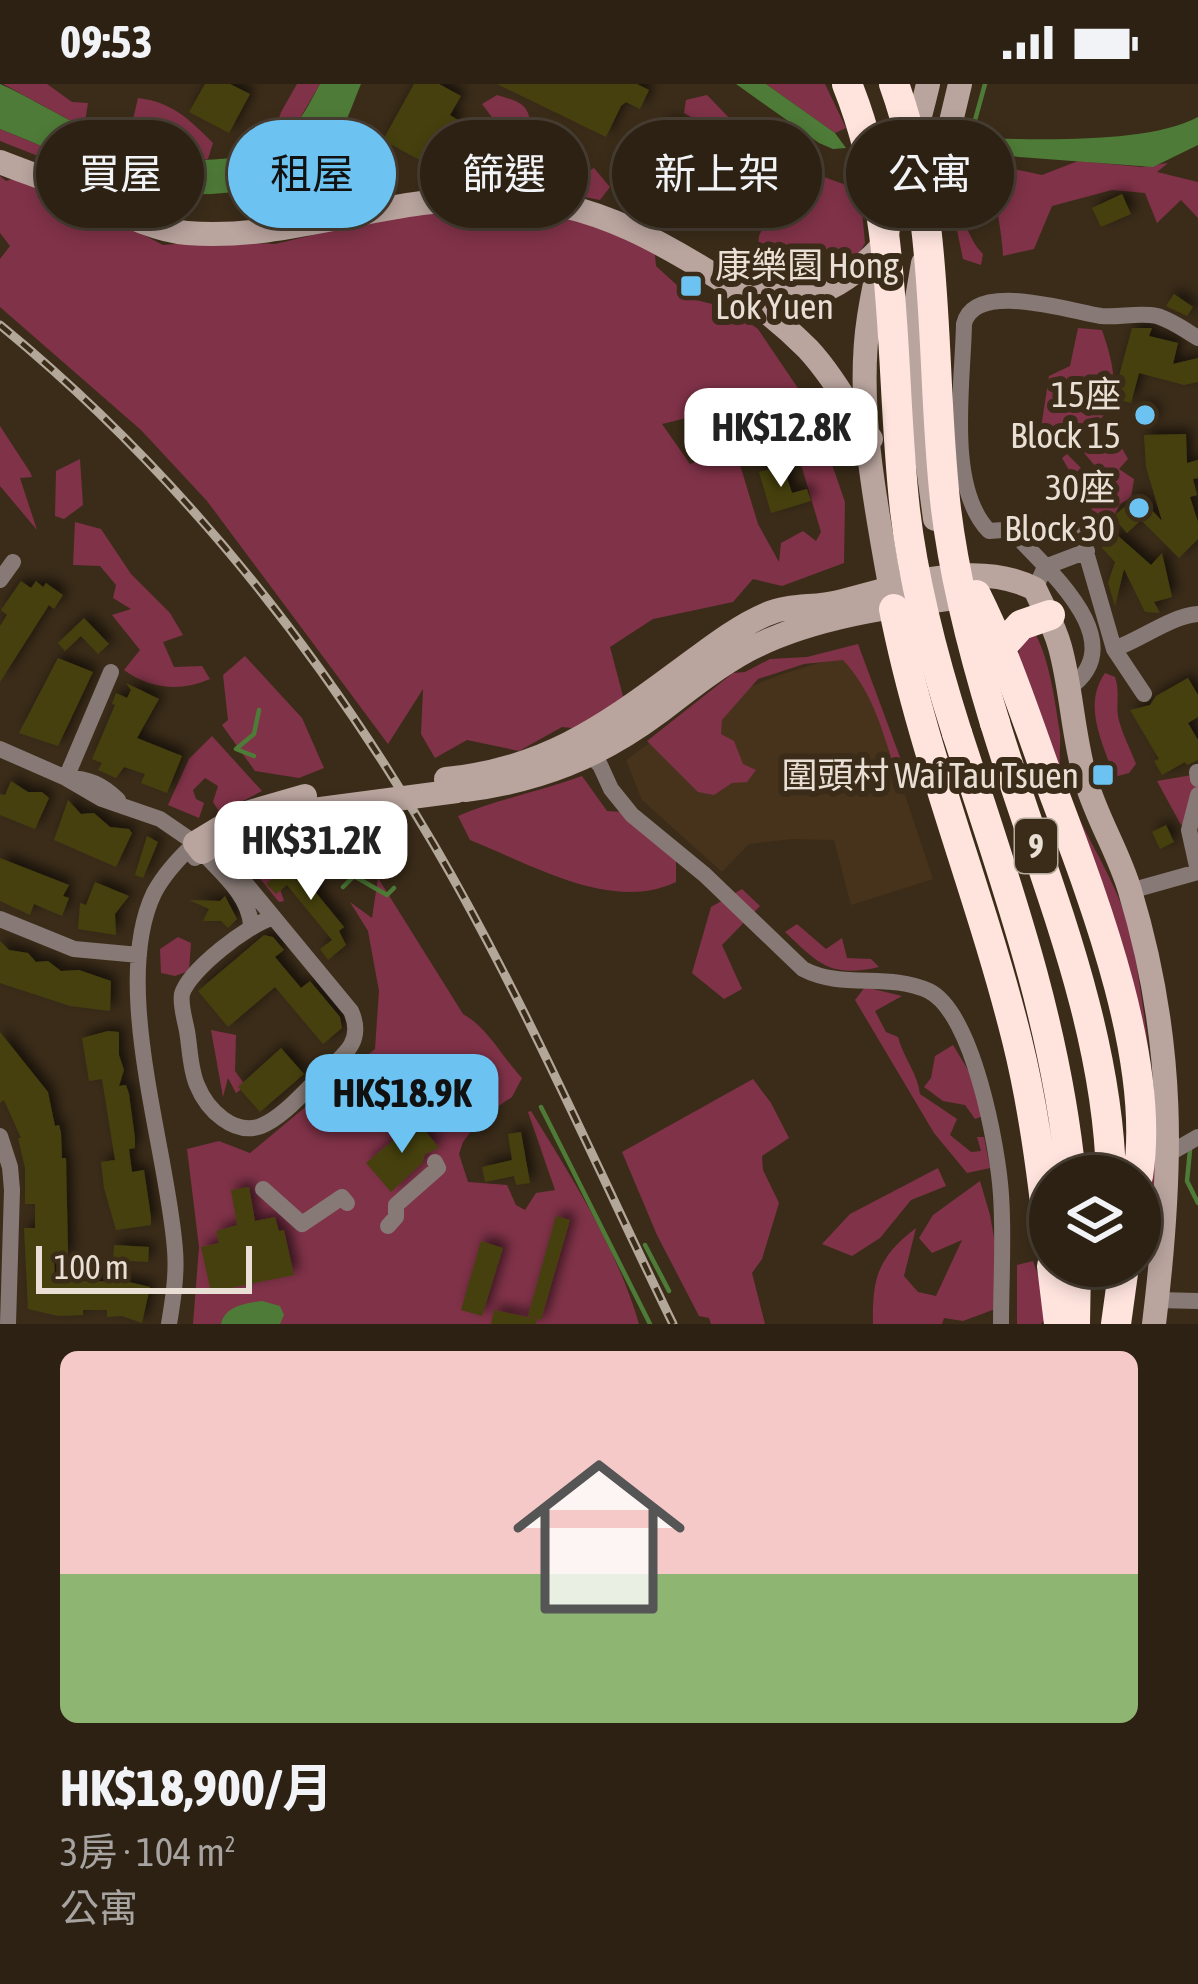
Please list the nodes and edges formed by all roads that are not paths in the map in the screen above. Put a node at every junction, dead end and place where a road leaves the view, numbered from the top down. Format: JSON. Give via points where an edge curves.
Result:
{"nodes":[{"id":1,"x":847,"y":84,"type":"edge"},
{"id":2,"x":894,"y":84,"type":"edge"},
{"id":3,"x":928,"y":84,"type":"edge"},
{"id":4,"x":960,"y":84,"type":"edge"},
{"id":5,"x":0,"y":162,"type":"edge"},
{"id":6,"x":887,"y":241,"type":"junction"},
{"id":7,"x":724,"y":281,"type":"junction"},
{"id":8,"x":1198,"y":338,"type":"edge"},
{"id":9,"x":871,"y":439,"type":"junction"},
{"id":10,"x":925,"y":453,"type":"junction"},
{"id":11,"x":873,"y":473,"type":"junction"},
{"id":12,"x":932,"y":511,"type":"junction"},
{"id":13,"x":1012,"y":532,"type":"junction"},
{"id":14,"x":1087,"y":551,"type":"junction"},
{"id":15,"x":13,"y":562,"type":"dead end"},
{"id":16,"x":0,"y":580,"type":"edge"},
{"id":17,"x":971,"y":586,"type":"junction"},
{"id":18,"x":895,"y":588,"type":"junction"},
{"id":19,"x":1043,"y":593,"type":"junction"},
{"id":20,"x":1198,"y":614,"type":"edge"},
{"id":21,"x":1002,"y":646,"type":"junction"},
{"id":22,"x":1114,"y":649,"type":"junction"},
{"id":23,"x":111,"y":672,"type":"dead end"},
{"id":24,"x":1068,"y":689,"type":"junction"},
{"id":25,"x":1144,"y":694,"type":"dead end"},
{"id":26,"x":0,"y":749,"type":"edge"},
{"id":27,"x":584,"y":749,"type":"junction"},
{"id":28,"x":66,"y":778,"type":"junction"},
{"id":29,"x":1198,"y":795,"type":"edge"},
{"id":30,"x":204,"y":844,"type":"junction"},
{"id":31,"x":1198,"y":871,"type":"edge"},
{"id":32,"x":1130,"y":891,"type":"junction"},
{"id":33,"x":272,"y":918,"type":"junction"},
{"id":34,"x":0,"y":919,"type":"edge"},
{"id":35,"x":250,"y":925,"type":"junction"},
{"id":36,"x":140,"y":956,"type":"junction"},
{"id":37,"x":1,"y":1140,"type":"edge"},
{"id":38,"x":1184,"y":1146,"type":"edge"},
{"id":39,"x":1040,"y":1155,"type":"edge"},
{"id":40,"x":1068,"y":1155,"type":"edge"},
{"id":41,"x":1109,"y":1155,"type":"edge"},
{"id":42,"x":1138,"y":1155,"type":"edge"},
{"id":43,"x":435,"y":1162,"type":"dead end"},
{"id":44,"x":263,"y":1190,"type":"dead end"},
{"id":45,"x":348,"y":1195,"type":"dead end"},
{"id":46,"x":388,"y":1226,"type":"dead end"},
{"id":47,"x":1055,"y":1287,"type":"edge"},
{"id":48,"x":1076,"y":1287,"type":"edge"},
{"id":49,"x":1113,"y":1287,"type":"edge"},
{"id":50,"x":1121,"y":1287,"type":"edge"},
{"id":51,"x":1198,"y":1301,"type":"edge"},
{"id":52,"x":1155,"y":1312,"type":"edge"},
{"id":53,"x":8,"y":1324,"type":"edge"},
{"id":54,"x":169,"y":1324,"type":"edge"},
{"id":55,"x":1001,"y":1324,"type":"edge"},
{"id":56,"x":1059,"y":1324,"type":"edge"},
{"id":57,"x":1075,"y":1324,"type":"edge"},
{"id":58,"x":1115,"y":1324,"type":"edge"}],
"edges":[{"from":1,"to":40,"type":"highway","number":"9","bridge":true,"via":[[881,215],[915,572],[938,674],[1037,979]]},
{"from":2,"to":41,"type":"highway","number":"9","bridge":true,"via":[[924,206],[945,505],[979,668],[1076,969]]},
{"from":3,"to":6,"type":"main road"},
{"from":4,"to":10,"type":"main road","via":[[934,183],[914,316]]},
{"from":5,"to":7,"type":"main road","via":[[152,226],[194,234],[423,203],[552,202],[629,226]]},
{"from":6,"to":7,"type":"main road","via":[[844,281],[806,296],[768,296]]},
{"from":6,"to":9,"type":"main road","via":[[866,351]]},
{"from":7,"to":9,"type":"main road","via":[[806,348]]},
{"from":8,"to":13,"type":"street","via":[[1152,315],[1028,302],[972,308],[964,324],[962,484],[989,531]]},
{"from":9,"to":11,"type":"main road"},
{"from":10,"to":11,"type":"main road","via":[[902,478]]},
{"from":10,"to":12,"type":"main road"},
{"from":11,"to":18,"type":"main road"},
{"from":12,"to":17,"type":"main road"},
{"from":12,"to":18,"type":"main road","via":[[918,566]]},
{"from":13,"to":14,"type":"street","via":[[1061,526],[1082,535]]},
{"from":13,"to":19,"type":"street"},
{"from":14,"to":19,"type":"street"},
{"from":14,"to":22,"type":"street"},
{"from":15,"to":16,"type":"street"},
{"from":17,"to":18,"type":"main road"},
{"from":17,"to":19,"type":"main road"},
{"from":17,"to":21,"type":"highway"},
{"from":18,"to":27,"type":"main road","via":[[760,644],[638,727]]},
{"from":18,"to":27,"type":"main road","via":[[804,597],[767,614],[712,647]]},
{"from":18,"to":39,"type":"highway","via":[[919,718],[1017,1041]]},
{"from":19,"to":21,"type":"highway"},
{"from":19,"to":24,"type":"main road"},
{"from":19,"to":24,"type":"street","via":[[1068,590],[1094,653]]},
{"from":20,"to":22,"type":"street"},
{"from":21,"to":42,"type":"highway","via":[[1122,997]]},
{"from":22,"to":25,"type":"street"},
{"from":23,"to":28,"type":"street"},
{"from":24,"to":32,"type":"main road","via":[[1090,797]]},
{"from":26,"to":28,"type":"street"},
{"from":27,"to":30,"type":"main road","via":[[451,785],[243,814]]},
{"from":27,"to":55,"type":"street","via":[[632,815],[803,969],[838,980],[893,980],[946,1003],[974,1068],[998,1166]]},
{"from":28,"to":30,"type":"street","via":[[100,785]]},
{"from":29,"to":31,"type":"street","via":[[1189,830]]},
{"from":30,"to":33,"type":"street"},
{"from":30,"to":35,"type":"street","via":[[247,904]]},
{"from":30,"to":36,"type":"street","via":[[180,857],[154,894]]},
{"from":31,"to":32,"type":"street"},
{"from":32,"to":38,"type":"main road"},
{"from":33,"to":35,"type":"street"},
{"from":33,"to":35,"type":"street","via":[[351,1011],[356,1037],[343,1058],[270,1120],[245,1128],[229,1125],[196,1084],[181,998]]},
{"from":34,"to":36,"type":"street","via":[[74,950]]},
{"from":36,"to":54,"type":"street","via":[[139,1007],[175,1251]]},
{"from":37,"to":53,"type":"street","via":[[11,1190]]},
{"from":38,"to":52,"type":"main road"},
{"from":43,"to":46,"type":"street"},
{"from":44,"to":45,"type":"street","via":[[302,1224]]},
{"from":47,"to":56,"type":"highway"},
{"from":48,"to":57,"type":"highway"},
{"from":49,"to":58,"type":"highway"},
{"from":50,"to":58,"type":"highway"},
{"from":51,"to":52,"type":"street"}]}
